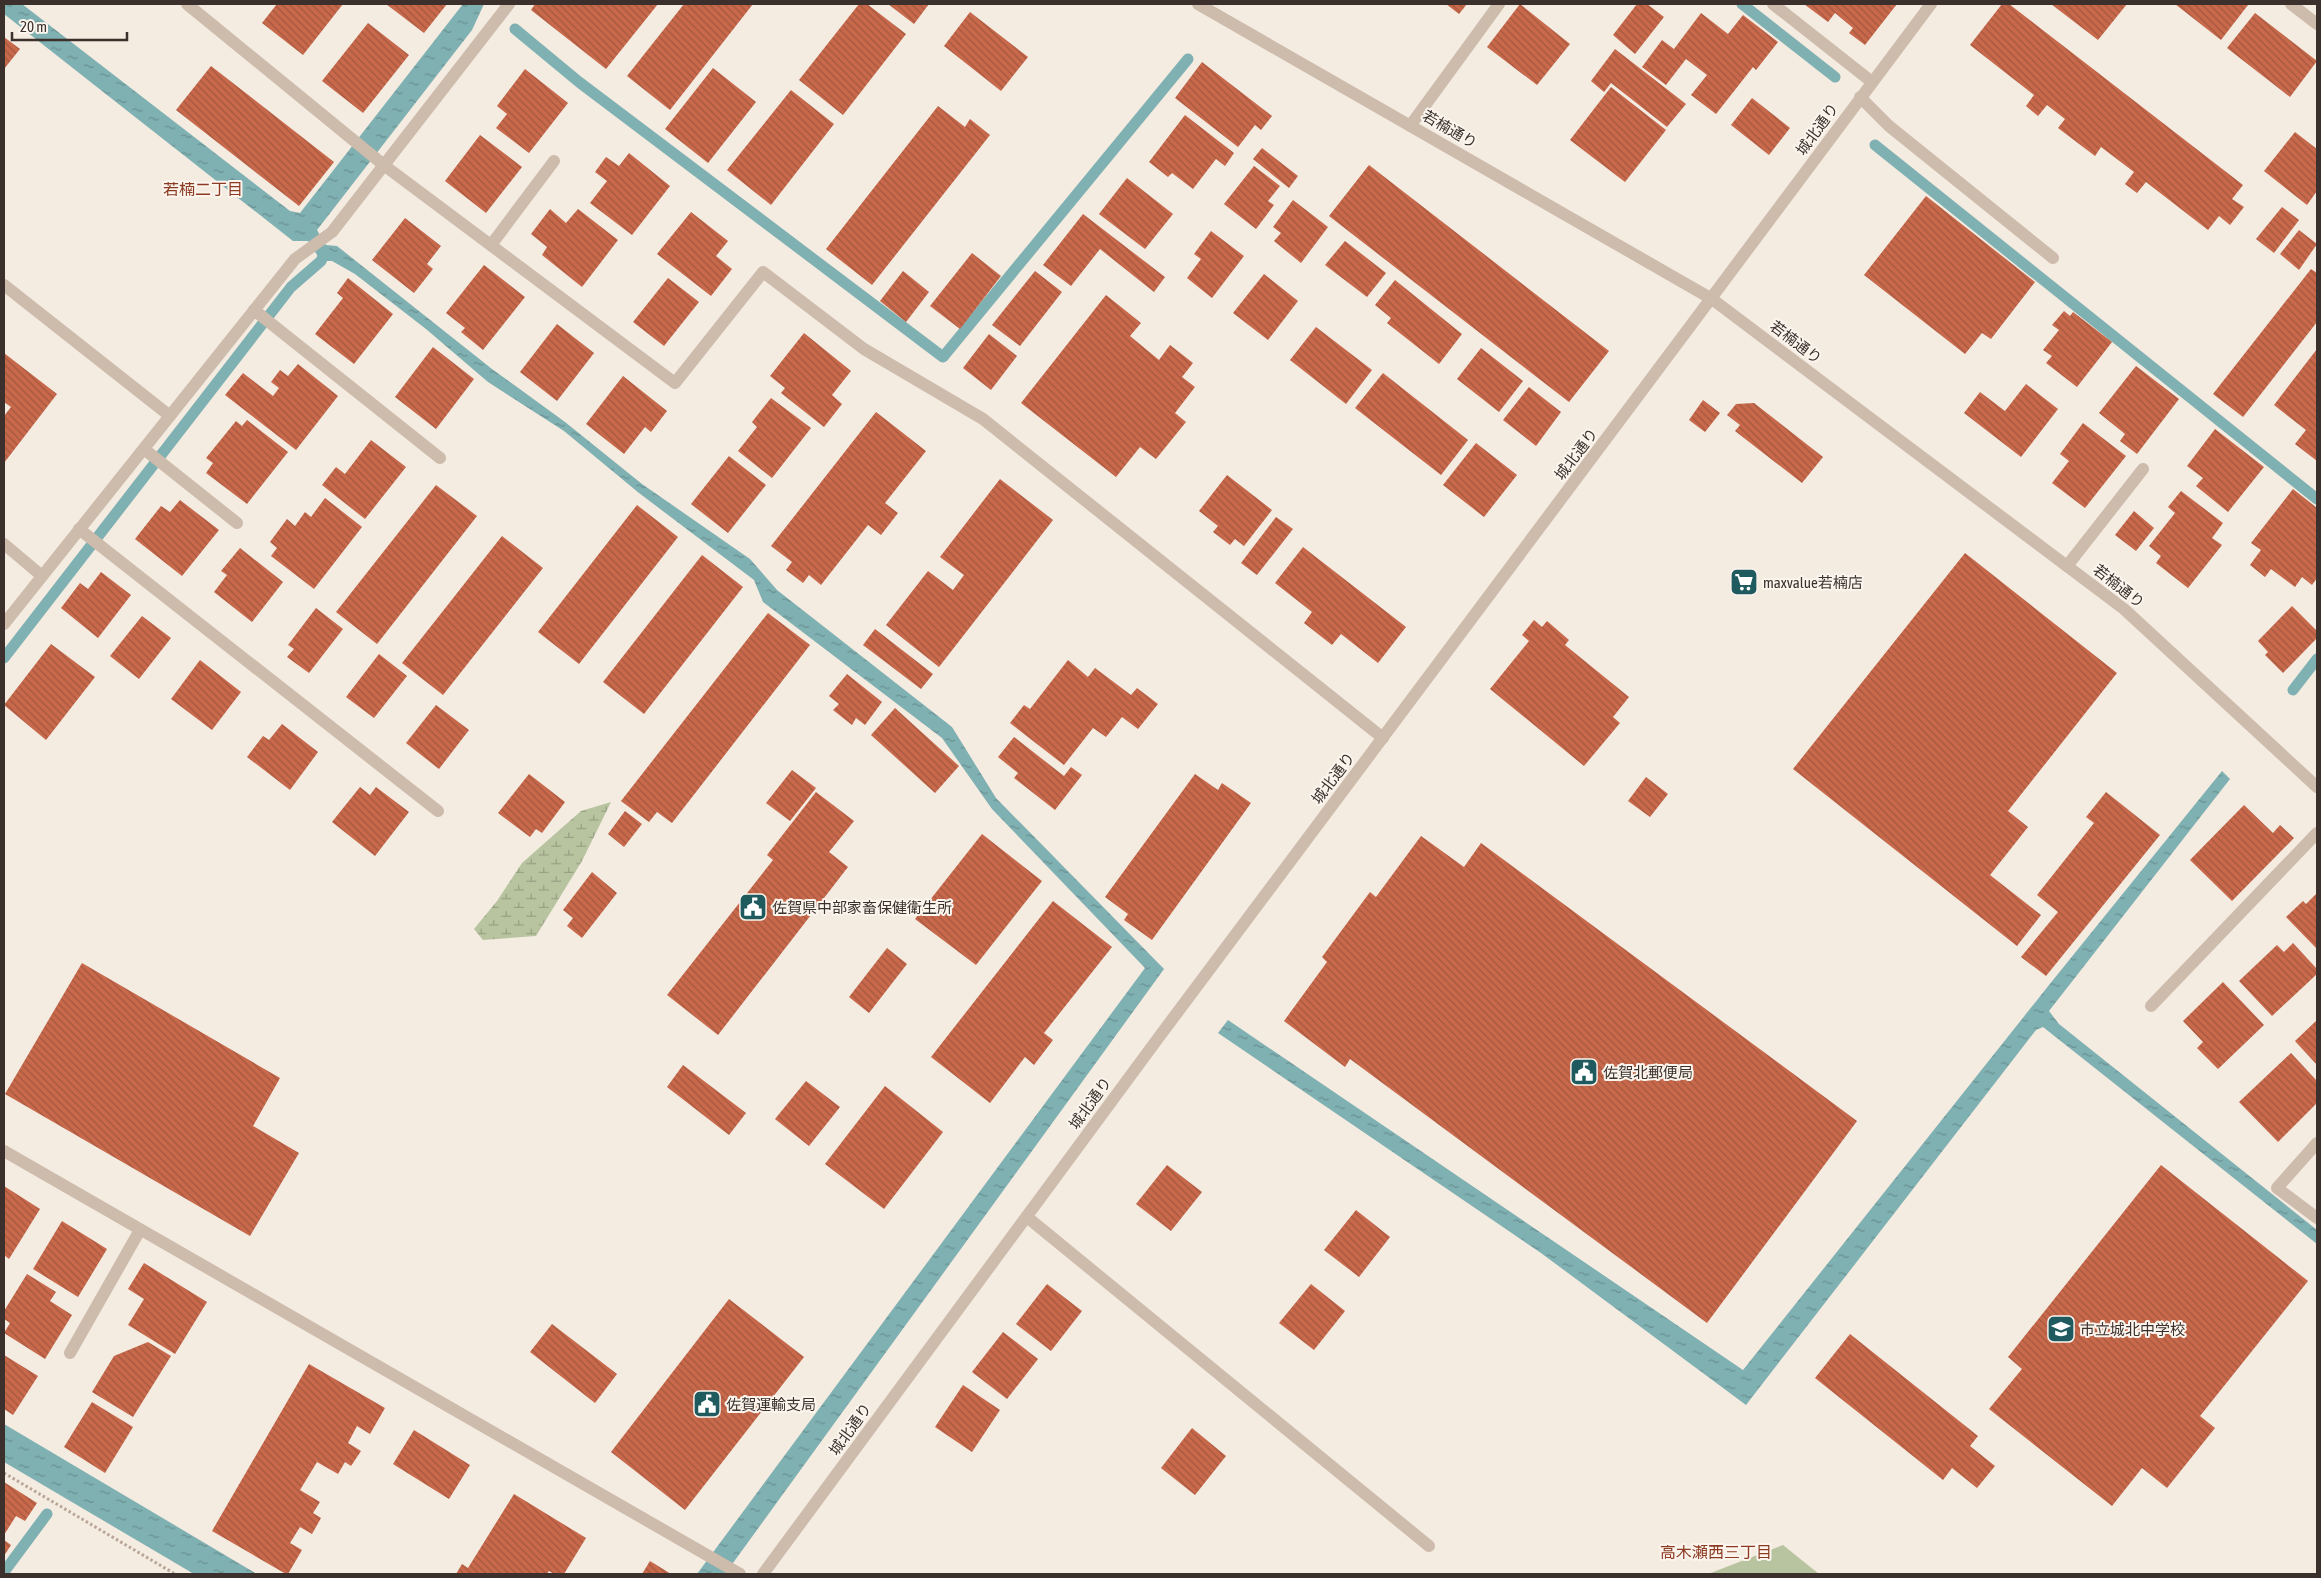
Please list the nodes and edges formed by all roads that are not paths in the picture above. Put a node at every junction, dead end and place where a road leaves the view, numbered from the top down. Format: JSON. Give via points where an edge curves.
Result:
{"nodes":[{"id":1,"x":187,"y":4,"type":"edge"},
{"id":2,"x":509,"y":4,"type":"edge"},
{"id":3,"x":1198,"y":4,"type":"edge"},
{"id":4,"x":1499,"y":4,"type":"edge"},
{"id":5,"x":1773,"y":4,"type":"edge"},
{"id":6,"x":1931,"y":4,"type":"edge"},
{"id":7,"x":2291,"y":4,"type":"edge"},
{"id":8,"x":2317,"y":24,"type":"edge"},
{"id":9,"x":1872,"y":82,"type":"junction"},
{"id":10,"x":1860,"y":97,"type":"junction"},
{"id":11,"x":1410,"y":126,"type":"junction"},
{"id":12,"x":554,"y":161,"type":"dead end"},
{"id":13,"x":385,"y":166,"type":"junction"},
{"id":14,"x":491,"y":245,"type":"junction"},
{"id":15,"x":2053,"y":258,"type":"dead end"},
{"id":16,"x":4,"y":285,"type":"edge"},
{"id":17,"x":1712,"y":299,"type":"junction"},
{"id":18,"x":254,"y":310,"type":"junction"},
{"id":19,"x":170,"y":416,"type":"junction"},
{"id":20,"x":144,"y":449,"type":"junction"},
{"id":21,"x":440,"y":458,"type":"dead end"},
{"id":22,"x":2143,"y":469,"type":"dead end"},
{"id":23,"x":237,"y":523,"type":"dead end"},
{"id":24,"x":79,"y":529,"type":"junction"},
{"id":25,"x":4,"y":544,"type":"edge"},
{"id":26,"x":2067,"y":566,"type":"junction"},
{"id":27,"x":42,"y":576,"type":"junction"},
{"id":28,"x":4,"y":624,"type":"edge"},
{"id":29,"x":1383,"y":738,"type":"junction"},
{"id":30,"x":2317,"y":787,"type":"edge"},
{"id":31,"x":438,"y":811,"type":"dead end"},
{"id":32,"x":2317,"y":833,"type":"edge"},
{"id":33,"x":2151,"y":1006,"type":"dead end"},
{"id":34,"x":2317,"y":1143,"type":"edge"},
{"id":35,"x":4,"y":1151,"type":"edge"},
{"id":36,"x":1027,"y":1216,"type":"junction"},
{"id":37,"x":2317,"y":1218,"type":"edge"},
{"id":38,"x":140,"y":1230,"type":"junction"},
{"id":39,"x":70,"y":1353,"type":"dead end"},
{"id":40,"x":1430,"y":1546,"type":"dead end"},
{"id":41,"x":737,"y":1573,"type":"edge"},
{"id":42,"x":763,"y":1574,"type":"edge"}],
"edges":[{"from":1,"to":13,"type":"street"},
{"from":2,"to":13,"type":"street"},
{"from":3,"to":11,"type":"street","name":"若楠通り"},
{"from":4,"to":11,"type":"street"},
{"from":5,"to":9,"type":"street"},
{"from":6,"to":9,"type":"street","name":"城北通り"},
{"from":7,"to":8,"type":"street"},
{"from":9,"to":10,"type":"street","name":"城北通り"},
{"from":10,"to":15,"type":"street","via":[[1889,126]]},
{"from":10,"to":17,"type":"street","name":"城北通り"},
{"from":11,"to":17,"type":"street","name":"若楠通り"},
{"from":12,"to":14,"type":"street"},
{"from":13,"to":14,"type":"street"},
{"from":13,"to":18,"type":"street","via":[[332,232],[295,259]]},
{"from":14,"to":29,"type":"street","via":[[675,383],[763,272],[864,349],[982,419]]},
{"from":16,"to":19,"type":"street"},
{"from":17,"to":26,"type":"street","name":"若楠通り"},
{"from":17,"to":29,"type":"street","name":"城北通り"},
{"from":18,"to":19,"type":"street"},
{"from":18,"to":21,"type":"street"},
{"from":19,"to":20,"type":"street"},
{"from":20,"to":23,"type":"street"},
{"from":20,"to":24,"type":"street"},
{"from":22,"to":26,"type":"street"},
{"from":24,"to":27,"type":"street"},
{"from":24,"to":31,"type":"street"},
{"from":25,"to":27,"type":"street"},
{"from":26,"to":30,"type":"street","name":"若楠通り","via":[[2124,609]]},
{"from":27,"to":28,"type":"street"},
{"from":29,"to":36,"type":"street","name":"城北通り"},
{"from":32,"to":33,"type":"street"},
{"from":34,"to":37,"type":"street","via":[[2277,1188]]},
{"from":35,"to":38,"type":"street"},
{"from":36,"to":40,"type":"street"},
{"from":36,"to":42,"type":"street","name":"城北通り"},
{"from":38,"to":39,"type":"street"},
{"from":38,"to":41,"type":"street"}]}
